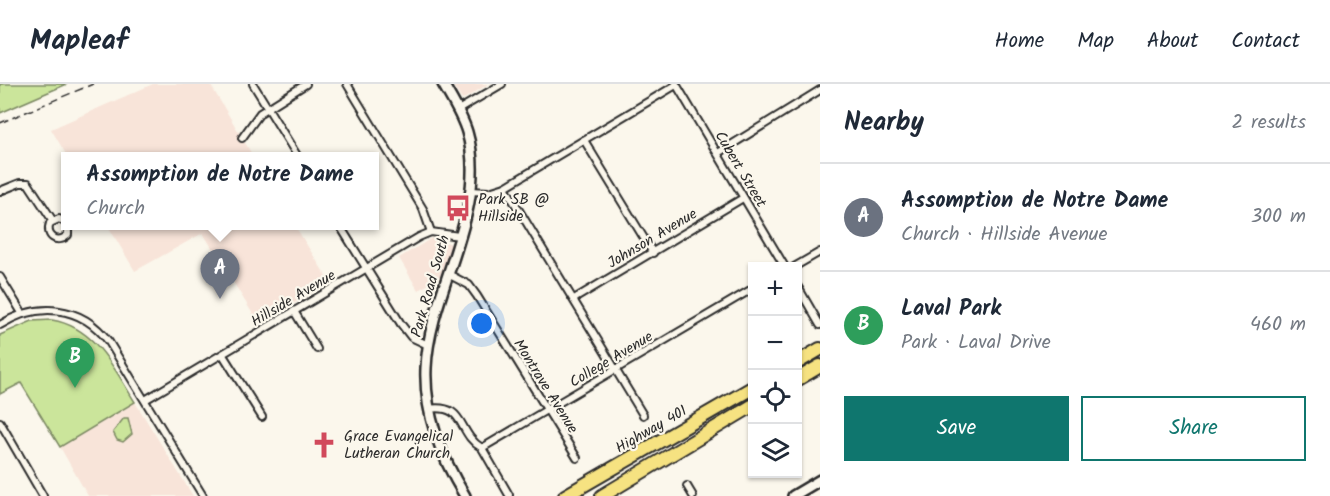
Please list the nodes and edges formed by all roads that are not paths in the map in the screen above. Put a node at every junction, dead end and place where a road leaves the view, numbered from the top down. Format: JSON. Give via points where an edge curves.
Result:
{"nodes":[{"id":1,"x":254,"y":84,"type":"edge"},
{"id":2,"x":306,"y":84,"type":"edge"},
{"id":3,"x":347,"y":84,"type":"edge"},
{"id":4,"x":442,"y":84,"type":"edge"},
{"id":5,"x":502,"y":84,"type":"edge"},
{"id":6,"x":676,"y":84,"type":"edge"},
{"id":7,"x":820,"y":90,"type":"edge"},
{"id":8,"x":267,"y":107,"type":"junction"},
{"id":9,"x":458,"y":110,"type":"junction"},
{"id":10,"x":242,"y":138,"type":"dead end"},
{"id":11,"x":584,"y":140,"type":"junction"},
{"id":12,"x":295,"y":152,"type":"edge"},
{"id":13,"x":718,"y":153,"type":"junction"},
{"id":14,"x":505,"y":187,"type":"junction"},
{"id":15,"x":0,"y":191,"type":"edge"},
{"id":16,"x":471,"y":191,"type":"junction"},
{"id":17,"x":743,"y":198,"type":"junction"},
{"id":18,"x":61,"y":220,"type":"edge"},
{"id":19,"x":53,"y":221,"type":"junction"},
{"id":20,"x":67,"y":230,"type":"edge"},
{"id":21,"x":343,"y":230,"type":"edge"},
{"id":22,"x":431,"y":232,"type":"junction"},
{"id":23,"x":459,"y":236,"type":"junction"},
{"id":24,"x":820,"y":252,"type":"edge"},
{"id":25,"x":652,"y":253,"type":"junction"},
{"id":26,"x":783,"y":262,"type":"edge"},
{"id":27,"x":802,"y":262,"type":"edge"},
{"id":28,"x":366,"y":267,"type":"junction"},
{"id":29,"x":448,"y":274,"type":"junction"},
{"id":30,"x":0,"y":277,"type":"edge"},
{"id":31,"x":748,"y":292,"type":"edge"},
{"id":32,"x":802,"y":294,"type":"edge"},
{"id":33,"x":573,"y":299,"type":"junction"},
{"id":34,"x":294,"y":311,"type":"junction"},
{"id":35,"x":22,"y":313,"type":"junction"},
{"id":36,"x":0,"y":325,"type":"edge"},
{"id":37,"x":820,"y":326,"type":"edge"},
{"id":38,"x":428,"y":345,"type":"junction"},
{"id":39,"x":317,"y":348,"type":"dead end"},
{"id":40,"x":818,"y":350,"type":"edge"},
{"id":41,"x":223,"y":355,"type":"junction"},
{"id":42,"x":802,"y":360,"type":"edge"},
{"id":43,"x":820,"y":366,"type":"edge"},
{"id":44,"x":617,"y":371,"type":"junction"},
{"id":45,"x":802,"y":377,"type":"edge"},
{"id":46,"x":748,"y":391,"type":"edge"},
{"id":47,"x":145,"y":400,"type":"junction"},
{"id":48,"x":428,"y":409,"type":"junction"},
{"id":49,"x":748,"y":409,"type":"edge"},
{"id":50,"x":548,"y":411,"type":"junction"},
{"id":51,"x":643,"y":414,"type":"dead end"},
{"id":52,"x":262,"y":417,"type":"dead end"},
{"id":53,"x":0,"y":422,"type":"edge"},
{"id":54,"x":482,"y":448,"type":"junction"},
{"id":55,"x":577,"y":458,"type":"dead end"},
{"id":56,"x":820,"y":480,"type":"edge"},
{"id":57,"x":687,"y":486,"type":"dead end"},
{"id":58,"x":509,"y":495,"type":"edge"},
{"id":59,"x":44,"y":496,"type":"edge"},
{"id":60,"x":202,"y":496,"type":"edge"},
{"id":61,"x":465,"y":496,"type":"edge"},
{"id":62,"x":565,"y":496,"type":"edge"},
{"id":63,"x":602,"y":496,"type":"edge"},
{"id":64,"x":693,"y":496,"type":"edge"},
{"id":65,"x":793,"y":496,"type":"edge"}],
"edges":[{"from":1,"to":8,"type":"street"},
{"from":2,"to":8,"type":"street"},
{"from":3,"to":22,"type":"street","via":[[423,209]]},
{"from":4,"to":9,"type":"main road","name":"Park Road South"},
{"from":5,"to":9,"type":"street"},
{"from":6,"to":11,"type":"street"},
{"from":6,"to":13,"type":"street","name":"Cubert Street"},
{"from":7,"to":13,"type":"street"},
{"from":8,"to":10,"type":"street"},
{"from":8,"to":12,"type":"street"},
{"from":9,"to":16,"type":"main road","name":"Park Road South","via":[[471,146]]},
{"from":11,"to":14,"type":"street"},
{"from":11,"to":25,"type":"street"},
{"from":13,"to":17,"type":"street","name":"Cubert Street"},
{"from":14,"to":16,"type":"street","via":[[489,192]]},
{"from":14,"to":33,"type":"street"},
{"from":15,"to":19,"type":"street","via":[[28,183]]},
{"from":16,"to":23,"type":"main road","name":"Park Road South"},
{"from":17,"to":25,"type":"street","name":"Johnson Avenue"},
{"from":17,"to":26,"type":"street","name":"Cubert Street"},
{"from":18,"to":19,"type":"street"},
{"from":19,"to":20,"type":"street","via":[[48,230],[56,240],[66,237]]},
{"from":21,"to":28,"type":"street"},
{"from":22,"to":23,"type":"street"},
{"from":22,"to":28,"type":"street","name":"Hillside Avenue"},
{"from":23,"to":29,"type":"main road","name":"Park Road South"},
{"from":24,"to":27,"type":"street"},
{"from":25,"to":33,"type":"street","name":"Johnson Avenue"},
{"from":28,"to":34,"type":"street","name":"Hillside Avenue"},
{"from":28,"to":38,"type":"street","via":[[411,337]]},
{"from":29,"to":38,"type":"main road","name":"Park Road South"},
{"from":29,"to":50,"type":"street","name":"Montrave Avenue","via":[[462,279],[477,297]]},
{"from":30,"to":35,"type":"street"},
{"from":31,"to":44,"type":"street","name":"College Avenue"},
{"from":32,"to":37,"type":"street"},
{"from":33,"to":44,"type":"street"},
{"from":34,"to":39,"type":"street"},
{"from":34,"to":41,"type":"street","name":"Hillside Avenue"},
{"from":35,"to":36,"type":"street"},
{"from":35,"to":47,"type":"street","via":[[51,309],[86,319],[104,335]]},
{"from":38,"to":48,"type":"main road","name":"Park Road South"},
{"from":40,"to":42,"type":"highway"},
{"from":41,"to":47,"type":"street","name":"Hillside Avenue"},
{"from":41,"to":52,"type":"street"},
{"from":43,"to":45,"type":"highway"},
{"from":44,"to":50,"type":"street","name":"College Avenue"},
{"from":44,"to":51,"type":"street"},
{"from":46,"to":62,"type":"highway","name":"Highway 401"},
{"from":47,"to":60,"type":"street"},
{"from":48,"to":54,"type":"street","via":[[446,407],[455,412]]},
{"from":48,"to":61,"type":"main road","name":"Park Road South","via":[[441,452]]},
{"from":49,"to":63,"type":"highway"},
{"from":50,"to":54,"type":"street","name":"College Avenue"},
{"from":50,"to":55,"type":"street","name":"Montrave Avenue"},
{"from":53,"to":59,"type":"street"},
{"from":54,"to":58,"type":"street"},
{"from":56,"to":65,"type":"main road"},
{"from":57,"to":64,"type":"street"}]}
